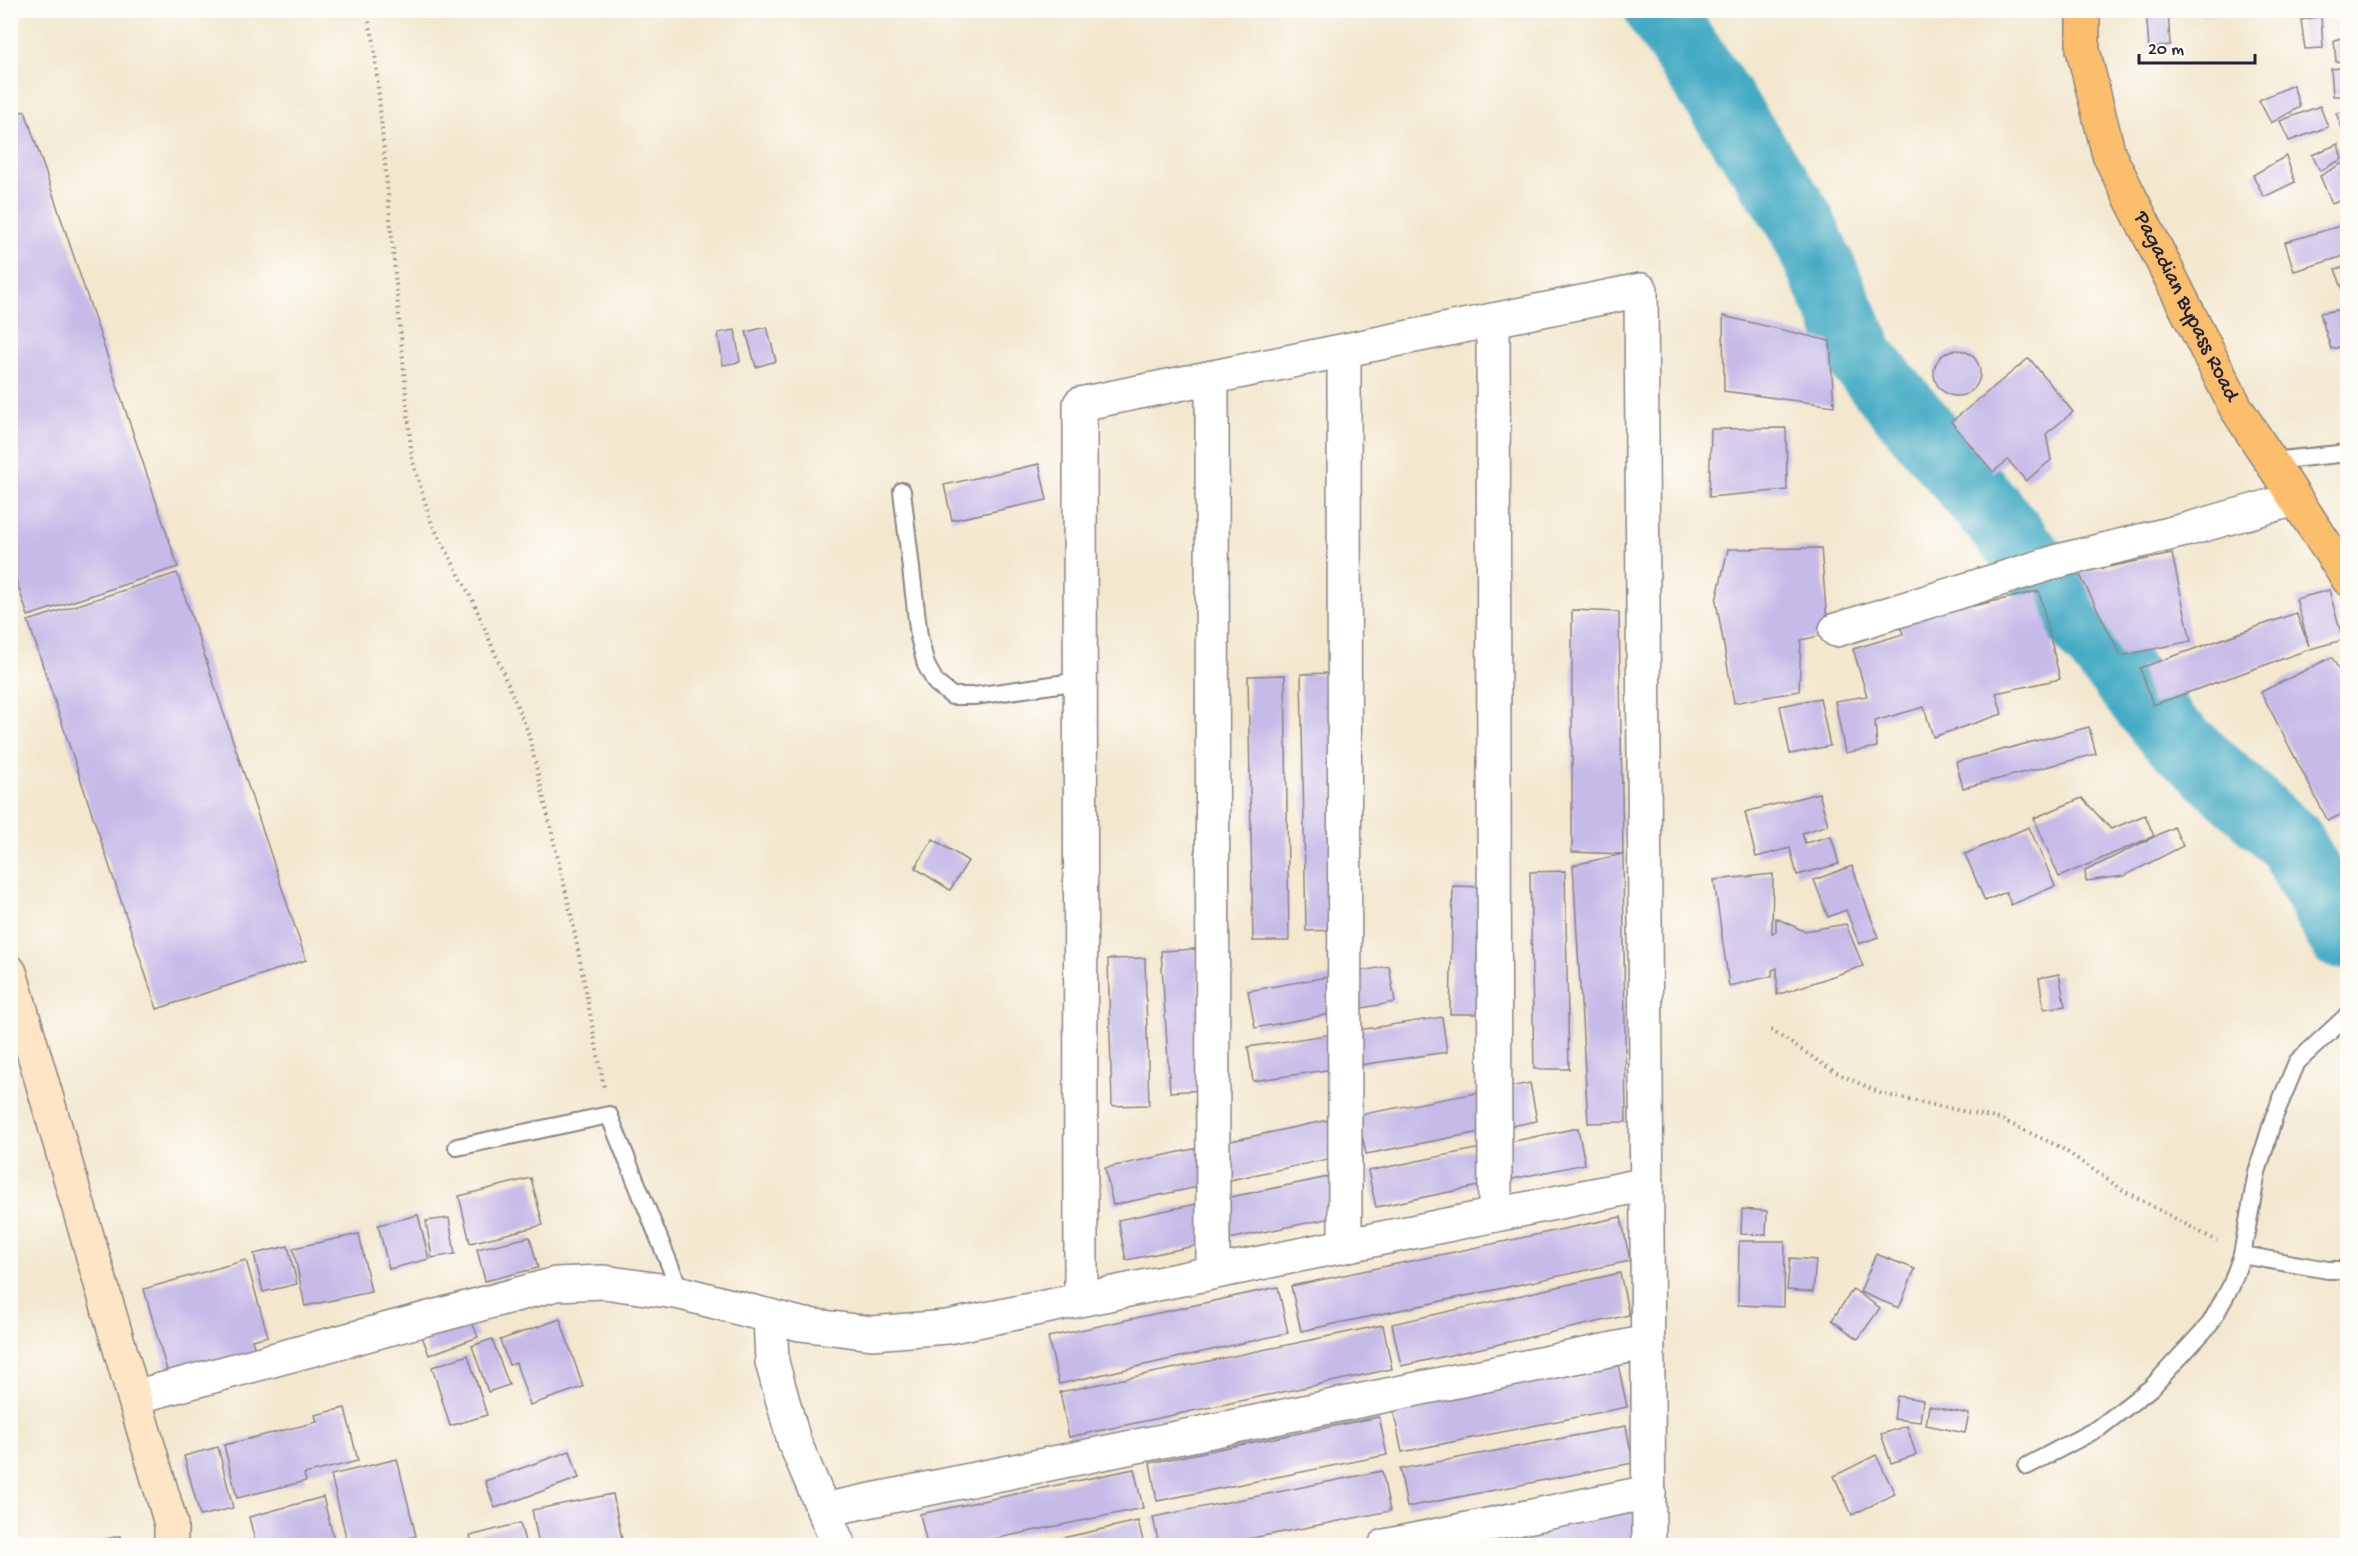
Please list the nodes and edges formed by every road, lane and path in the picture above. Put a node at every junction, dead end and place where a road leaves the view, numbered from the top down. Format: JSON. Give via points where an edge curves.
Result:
{"nodes":[{"id":1,"x":366,"y":10,"type":"edge"},
{"id":2,"x":2084,"y":10,"type":"edge"},
{"id":3,"x":1493,"y":320,"type":"junction"},
{"id":4,"x":1344,"y":351,"type":"junction"},
{"id":5,"x":1212,"y":377,"type":"junction"},
{"id":6,"x":2348,"y":453,"type":"edge"},
{"id":7,"x":2271,"y":461,"type":"junction"},
{"id":8,"x":902,"y":491,"type":"dead end"},
{"id":9,"x":2295,"y":499,"type":"junction"},
{"id":10,"x":2348,"y":579,"type":"edge"},
{"id":11,"x":1836,"y":630,"type":"dead end"},
{"id":12,"x":1080,"y":681,"type":"junction"},
{"id":13,"x":10,"y":972,"type":"edge"},
{"id":14,"x":2348,"y":1016,"type":"edge"},
{"id":15,"x":1771,"y":1030,"type":"dead end"},
{"id":16,"x":609,"y":1115,"type":"junction"},
{"id":17,"x":458,"y":1147,"type":"dead end"},
{"id":18,"x":1647,"y":1184,"type":"junction"},
{"id":19,"x":1495,"y":1215,"type":"junction"},
{"id":20,"x":1345,"y":1246,"type":"junction"},
{"id":21,"x":2242,"y":1254,"type":"junction"},
{"id":22,"x":2348,"y":1270,"type":"edge"},
{"id":23,"x":1214,"y":1272,"type":"junction"},
{"id":24,"x":681,"y":1293,"type":"junction"},
{"id":25,"x":1081,"y":1299,"type":"junction"},
{"id":26,"x":770,"y":1316,"type":"junction"},
{"id":27,"x":1648,"y":1342,"type":"junction"},
{"id":28,"x":135,"y":1397,"type":"junction"},
{"id":29,"x":2027,"y":1466,"type":"dead end"},
{"id":30,"x":1649,"y":1492,"type":"junction"},
{"id":31,"x":823,"y":1510,"type":"junction"},
{"id":32,"x":171,"y":1545,"type":"edge"},
{"id":33,"x":839,"y":1545,"type":"edge"},
{"id":34,"x":1385,"y":1545,"type":"edge"},
{"id":35,"x":1649,"y":1545,"type":"edge"}],
"edges":[{"from":1,"to":16,"type":"path","via":[[375,54],[412,459],[431,522],[474,603],[528,732],[571,914]]},
{"from":2,"to":7,"type":"highway","name":"Pagadian Bypass Road","via":[[2083,50],[2109,155],[2236,408]]},
{"from":3,"to":4,"type":"street"},
{"from":3,"to":18,"type":"street","via":[[1641,290]]},
{"from":3,"to":19,"type":"street"},
{"from":4,"to":5,"type":"street"},
{"from":4,"to":20,"type":"street"},
{"from":5,"to":12,"type":"street","via":[[1080,404]]},
{"from":5,"to":23,"type":"street"},
{"from":6,"to":7,"type":"lane"},
{"from":7,"to":9,"type":"highway","name":"Pagadian Bypass Road"},
{"from":8,"to":12,"type":"lane","via":[[919,637],[926,665],[936,683],[952,696],[974,696]]},
{"from":9,"to":10,"type":"highway","name":"Pagadian Bypass Road"},
{"from":9,"to":11,"type":"street","via":[[2062,560]]},
{"from":12,"to":25,"type":"street"},
{"from":13,"to":28,"type":"street"},
{"from":14,"to":21,"type":"lane","via":[[2297,1062],[2257,1172]]},
{"from":15,"to":21,"type":"path","via":[[1835,1072],[1882,1094],[2000,1119],[2060,1147],[2124,1191]]},
{"from":16,"to":17,"type":"lane"},
{"from":16,"to":24,"type":"lane"},
{"from":18,"to":19,"type":"street"},
{"from":18,"to":27,"type":"street"},
{"from":19,"to":20,"type":"street"},
{"from":20,"to":23,"type":"street"},
{"from":21,"to":22,"type":"lane"},
{"from":21,"to":29,"type":"lane","via":[[2231,1286],[2210,1324],[2152,1387],[2099,1428]]},
{"from":23,"to":25,"type":"street"},
{"from":24,"to":26,"type":"street"},
{"from":24,"to":28,"type":"street","via":[[604,1282],[556,1284]]},
{"from":25,"to":26,"type":"street","via":[[947,1327],[872,1333]]},
{"from":26,"to":31,"type":"street","via":[[772,1362],[794,1441]]},
{"from":27,"to":30,"type":"street"},
{"from":27,"to":31,"type":"street"},
{"from":28,"to":32,"type":"street","via":[[171,1524]]},
{"from":30,"to":34,"type":"street"},
{"from":30,"to":35,"type":"street"},
{"from":31,"to":33,"type":"street"}]}
